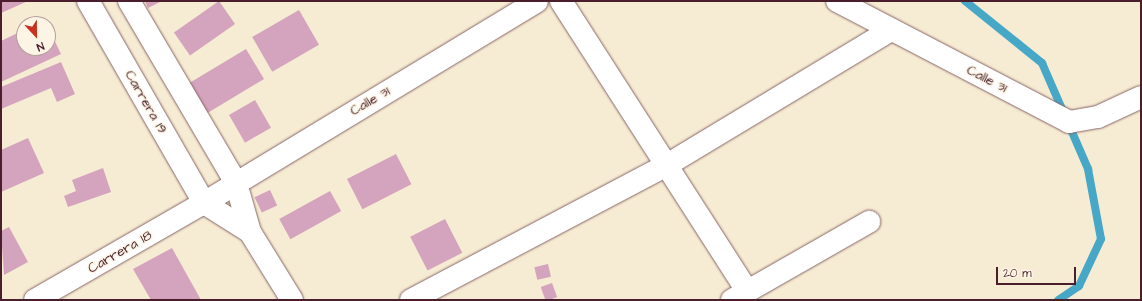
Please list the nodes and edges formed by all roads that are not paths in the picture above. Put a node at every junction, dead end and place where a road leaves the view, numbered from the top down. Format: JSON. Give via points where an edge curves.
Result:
{"nodes":[{"id":1,"x":88,"y":1,"type":"edge"},
{"id":2,"x":129,"y":1,"type":"edge"},
{"id":3,"x":537,"y":1,"type":"edge"},
{"id":4,"x":560,"y":1,"type":"edge"},
{"id":5,"x":837,"y":1,"type":"edge"},
{"id":6,"x":891,"y":30,"type":"junction"},
{"id":7,"x":1141,"y":97,"type":"edge"},
{"id":8,"x":667,"y":166,"type":"junction"},
{"id":9,"x":236,"y":183,"type":"junction"},
{"id":10,"x":204,"y":203,"type":"junction"},
{"id":11,"x":869,"y":222,"type":"dead end"},
{"id":12,"x":250,"y":232,"type":"junction"},
{"id":13,"x":739,"y":294,"type":"edge"},
{"id":14,"x":35,"y":300,"type":"edge"},
{"id":15,"x":292,"y":300,"type":"edge"},
{"id":16,"x":411,"y":300,"type":"edge"}],
"edges":[{"from":1,"to":10,"type":"street","name":"Carrera 19"},
{"from":2,"to":9,"type":"street"},
{"from":3,"to":9,"type":"street","name":"Calle 31"},
{"from":4,"to":8,"type":"street"},
{"from":5,"to":6,"type":"street","name":"Calle 31"},
{"from":6,"to":7,"type":"street","name":"Calle 31","via":[[1070,122],[1098,117]]},
{"from":6,"to":8,"type":"street"},
{"from":8,"to":13,"type":"street"},
{"from":8,"to":16,"type":"street"},
{"from":9,"to":10,"type":"street","name":"Calle 31"},
{"from":9,"to":12,"type":"street"},
{"from":10,"to":12,"type":"street"},
{"from":10,"to":14,"type":"street","name":"Carrera 18"},
{"from":11,"to":13,"type":"street"},
{"from":12,"to":15,"type":"street"}]}
